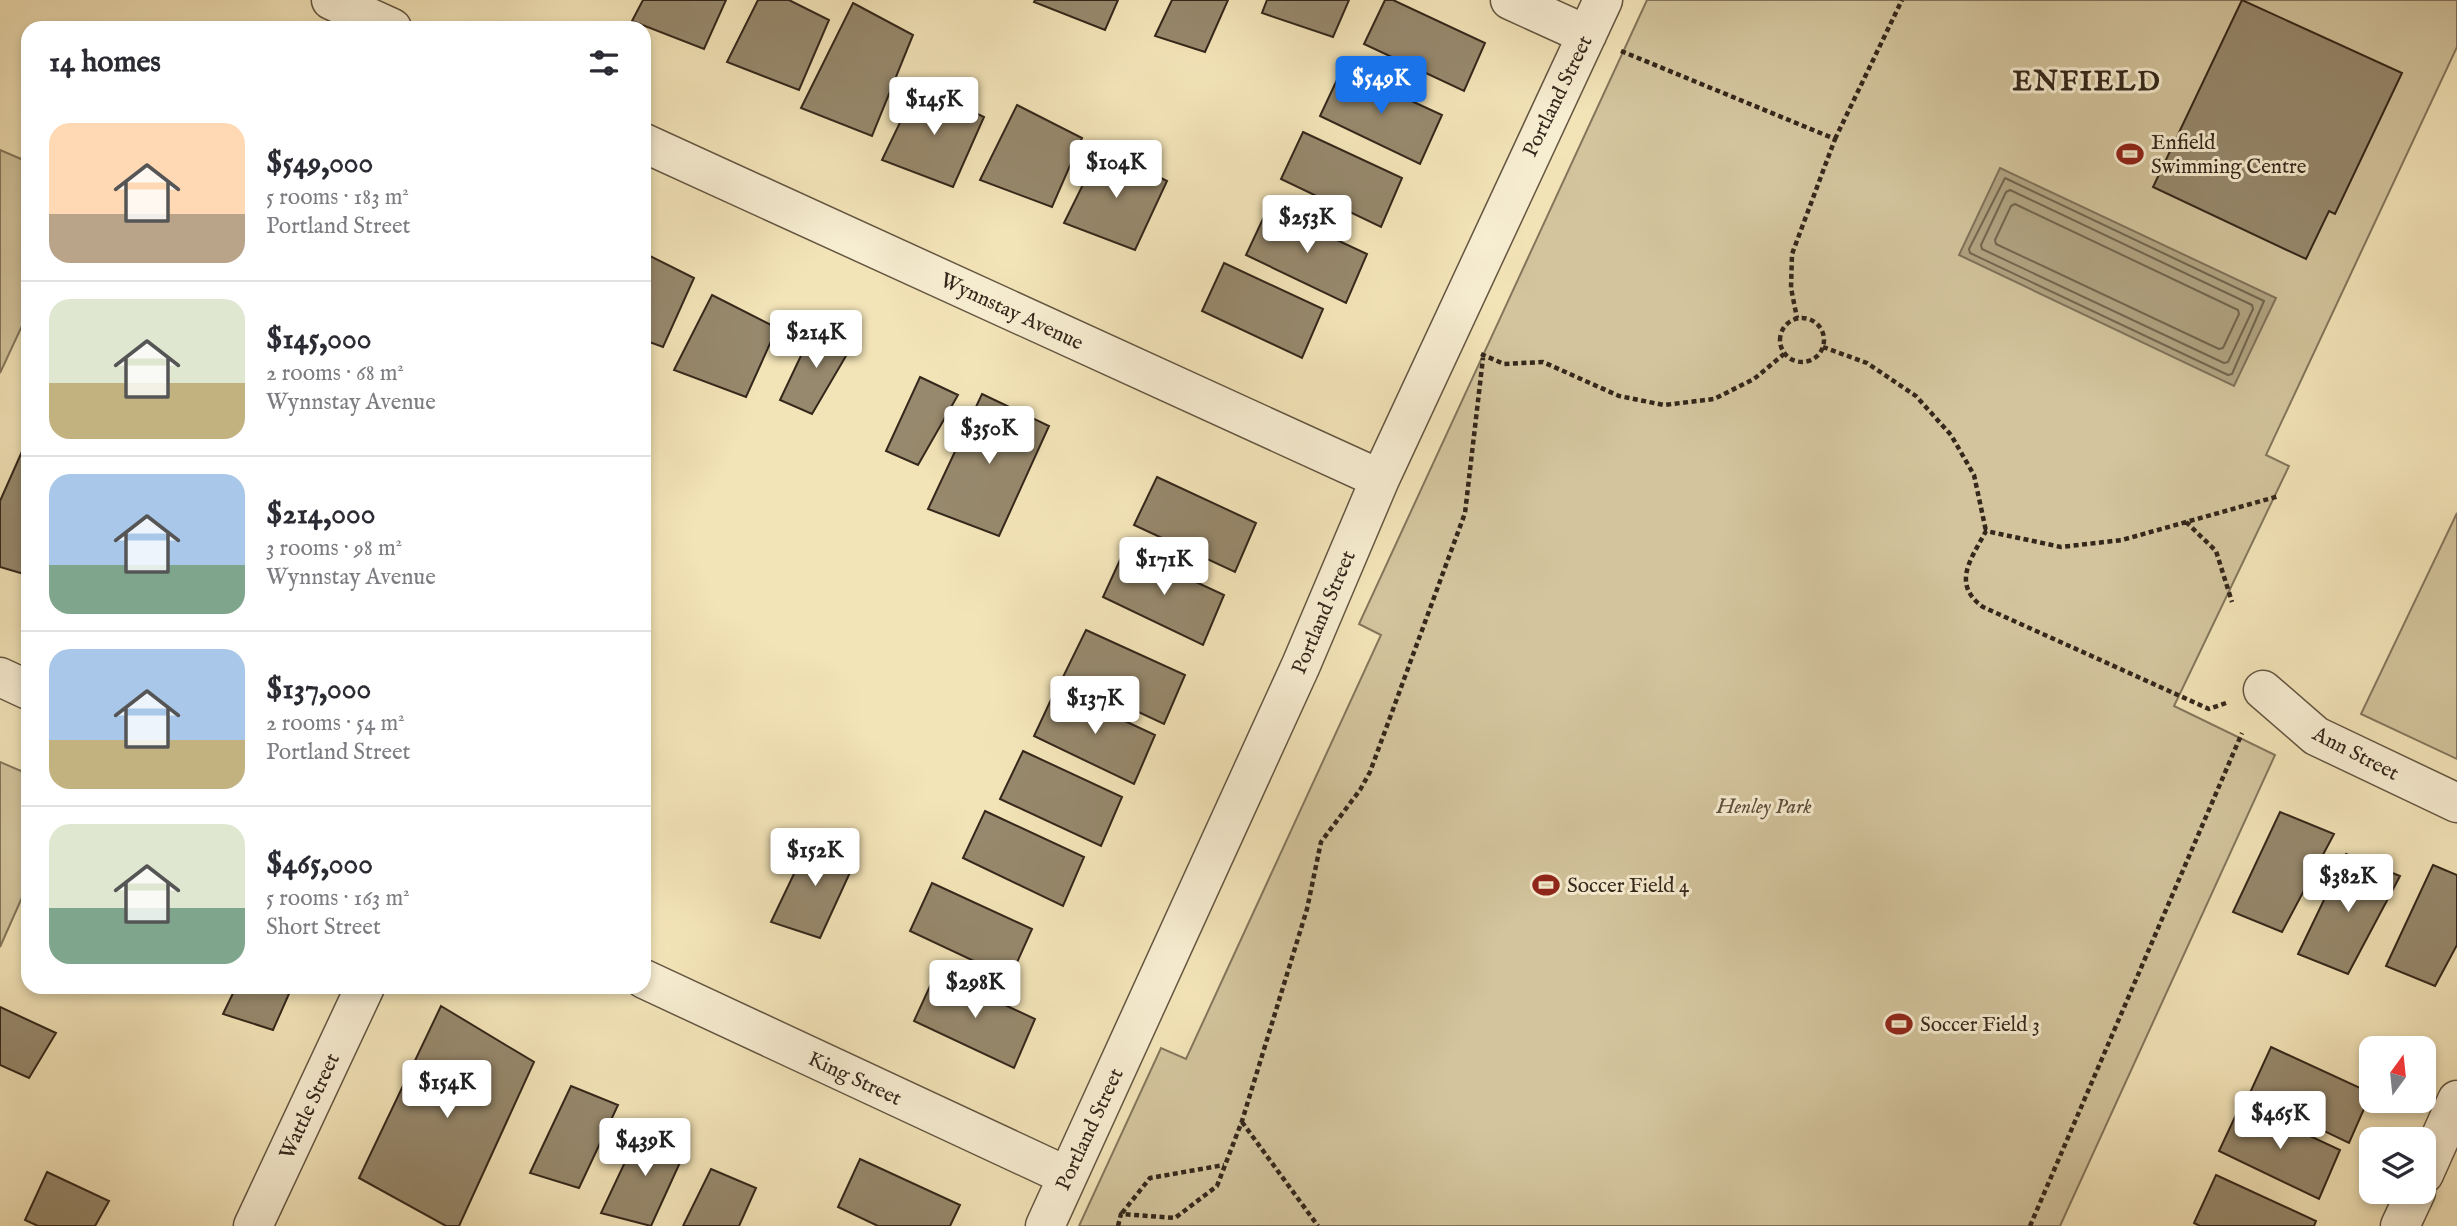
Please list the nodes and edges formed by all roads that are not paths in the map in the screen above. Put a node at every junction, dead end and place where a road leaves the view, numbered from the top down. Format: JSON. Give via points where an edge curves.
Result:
{"nodes":[{"id":1,"x":331,"y":0,"type":"edge"},
{"id":2,"x":1510,"y":0,"type":"edge"},
{"id":3,"x":1603,"y":0,"type":"edge"},
{"id":4,"x":377,"y":21,"type":"edge"},
{"id":5,"x":1587,"y":35,"type":"junction"},
{"id":6,"x":651,"y":146,"type":"edge"},
{"id":7,"x":1380,"y":479,"type":"junction"},
{"id":8,"x":0,"y":677,"type":"edge"},
{"id":9,"x":21,"y":687,"type":"edge"},
{"id":10,"x":2263,"y":690,"type":"dead end"},
{"id":11,"x":2457,"y":803,"type":"edge"},
{"id":12,"x":651,"y":982,"type":"edge"},
{"id":13,"x":362,"y":994,"type":"edge"},
{"id":14,"x":2457,"y":1100,"type":"edge"},
{"id":15,"x":2436,"y":1147,"type":"edge"},
{"id":16,"x":1067,"y":1176,"type":"junction"},
{"id":17,"x":2410,"y":1204,"type":"edge"},
{"id":18,"x":253,"y":1226,"type":"edge"},
{"id":19,"x":1045,"y":1226,"type":"edge"},
{"id":20,"x":2400,"y":1226,"type":"edge"}],
"edges":[{"from":1,"to":4,"type":"street"},
{"from":2,"to":5,"type":"street"},
{"from":3,"to":5,"type":"street","name":"Portland Street"},
{"from":5,"to":7,"type":"street","name":"Portland Street"},
{"from":6,"to":7,"type":"street","name":"Wynnstay Avenue"},
{"from":7,"to":16,"type":"street","name":"Portland Street","via":[[1301,665]]},
{"from":8,"to":9,"type":"street"},
{"from":10,"to":11,"type":"street","name":"Ann Street","via":[[2316,736]]},
{"from":12,"to":16,"type":"street","name":"King Street"},
{"from":13,"to":18,"type":"street","name":"Wattle Street"},
{"from":14,"to":15,"type":"street"},
{"from":16,"to":19,"type":"street","name":"Portland Street"},
{"from":17,"to":20,"type":"street"}]}
